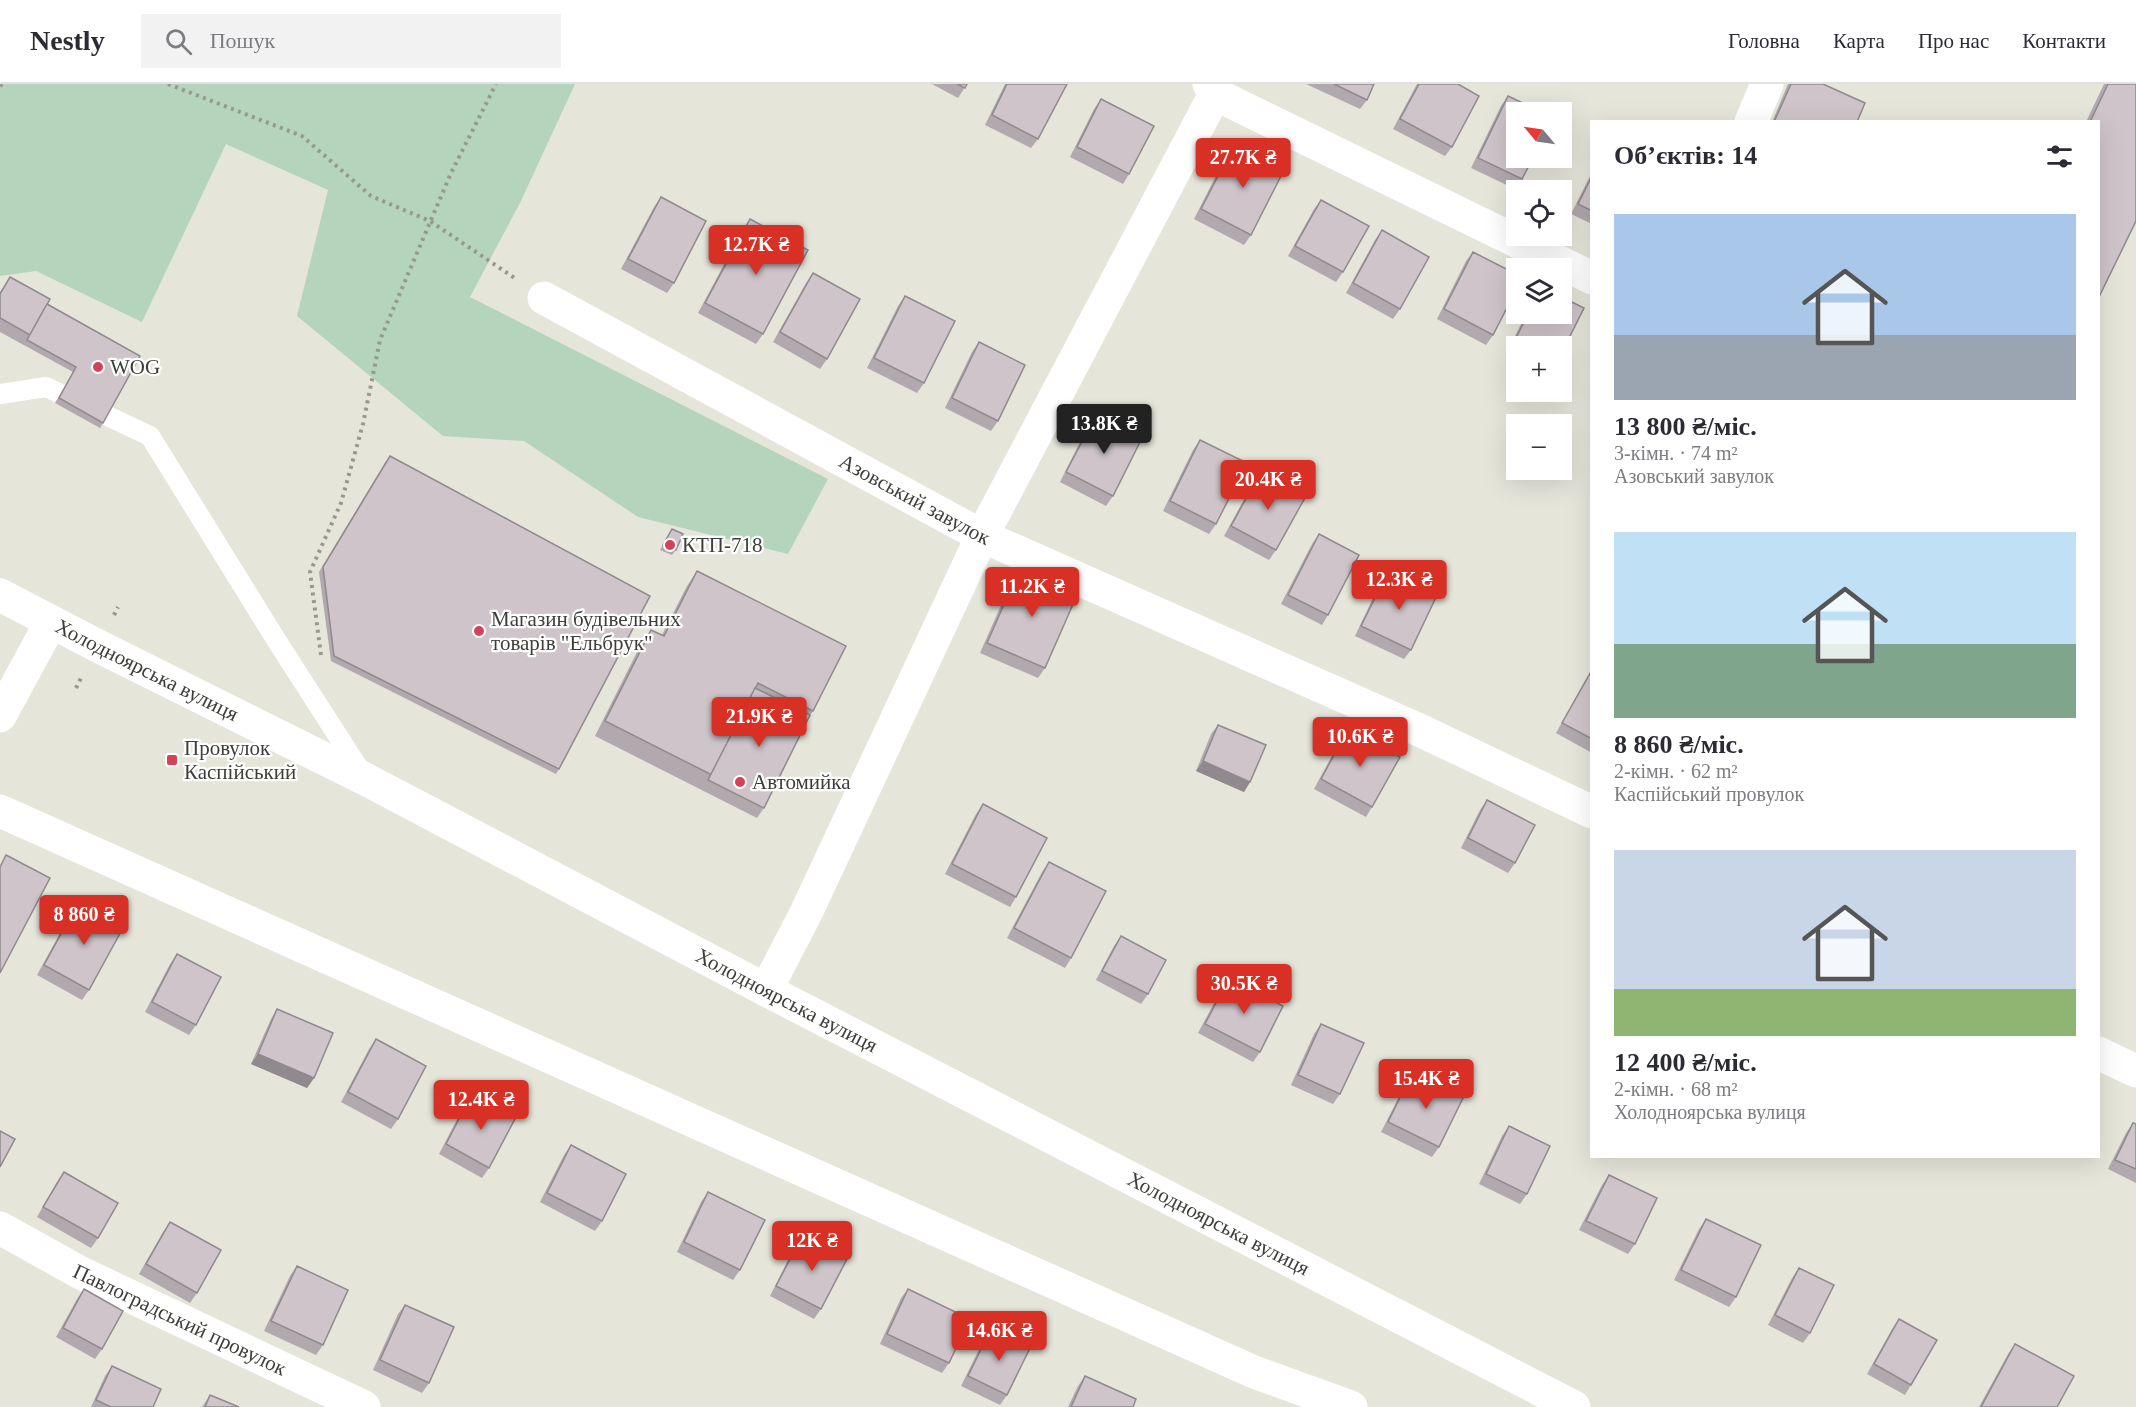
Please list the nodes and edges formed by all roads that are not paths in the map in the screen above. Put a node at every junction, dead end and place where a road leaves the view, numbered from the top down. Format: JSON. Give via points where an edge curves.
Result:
{"nodes":[{"id":1,"x":1767,"y":84,"type":"edge"},
{"id":2,"x":1212,"y":89,"type":"edge"},
{"id":3,"x":1752,"y":120,"type":"edge"},
{"id":4,"x":1590,"y":277,"type":"edge"},
{"id":5,"x":544,"y":298,"type":"road end"},
{"id":6,"x":0,"y":393,"type":"edge"},
{"id":7,"x":982,"y":536,"type":"junction"},
{"id":8,"x":0,"y":595,"type":"edge"},
{"id":9,"x":51,"y":622,"type":"junction"},
{"id":10,"x":0,"y":716,"type":"edge"},
{"id":11,"x":367,"y":780,"type":"junction"},
{"id":12,"x":0,"y":811,"type":"edge"},
{"id":13,"x":1590,"y":811,"type":"edge"},
{"id":14,"x":766,"y":990,"type":"junction"},
{"id":15,"x":2100,"y":1054,"type":"edge"},
{"id":16,"x":2136,"y":1071,"type":"edge"},
{"id":17,"x":0,"y":1228,"type":"edge"},
{"id":18,"x":364,"y":1407,"type":"edge"},
{"id":19,"x":1350,"y":1407,"type":"edge"},
{"id":20,"x":1574,"y":1407,"type":"edge"}],
"edges":[{"from":1,"to":3,"type":"street"},
{"from":2,"to":4,"type":"street"},
{"from":2,"to":7,"type":"street"},
{"from":5,"to":7,"type":"street","name":"Азовський завулок"},
{"from":6,"to":11,"type":"lane","via":[[46,387],[150,436]]},
{"from":7,"to":13,"type":"street","name":"Азовський завулок","via":[[1415,728]]},
{"from":7,"to":14,"type":"street"},
{"from":8,"to":9,"type":"street","name":"Холодноярська вулиця"},
{"from":9,"to":10,"type":"street"},
{"from":9,"to":11,"type":"street","name":"Холодноярська вулиця"},
{"from":11,"to":14,"type":"street","name":"Холодноярська вулиця"},
{"from":12,"to":19,"type":"street","via":[[1254,1372]]},
{"from":14,"to":20,"type":"street","name":"Холодноярська вулиця"},
{"from":15,"to":16,"type":"street"},
{"from":17,"to":18,"type":"street","name":"Павлоградський провулок","via":[[79,1272]]}]}
